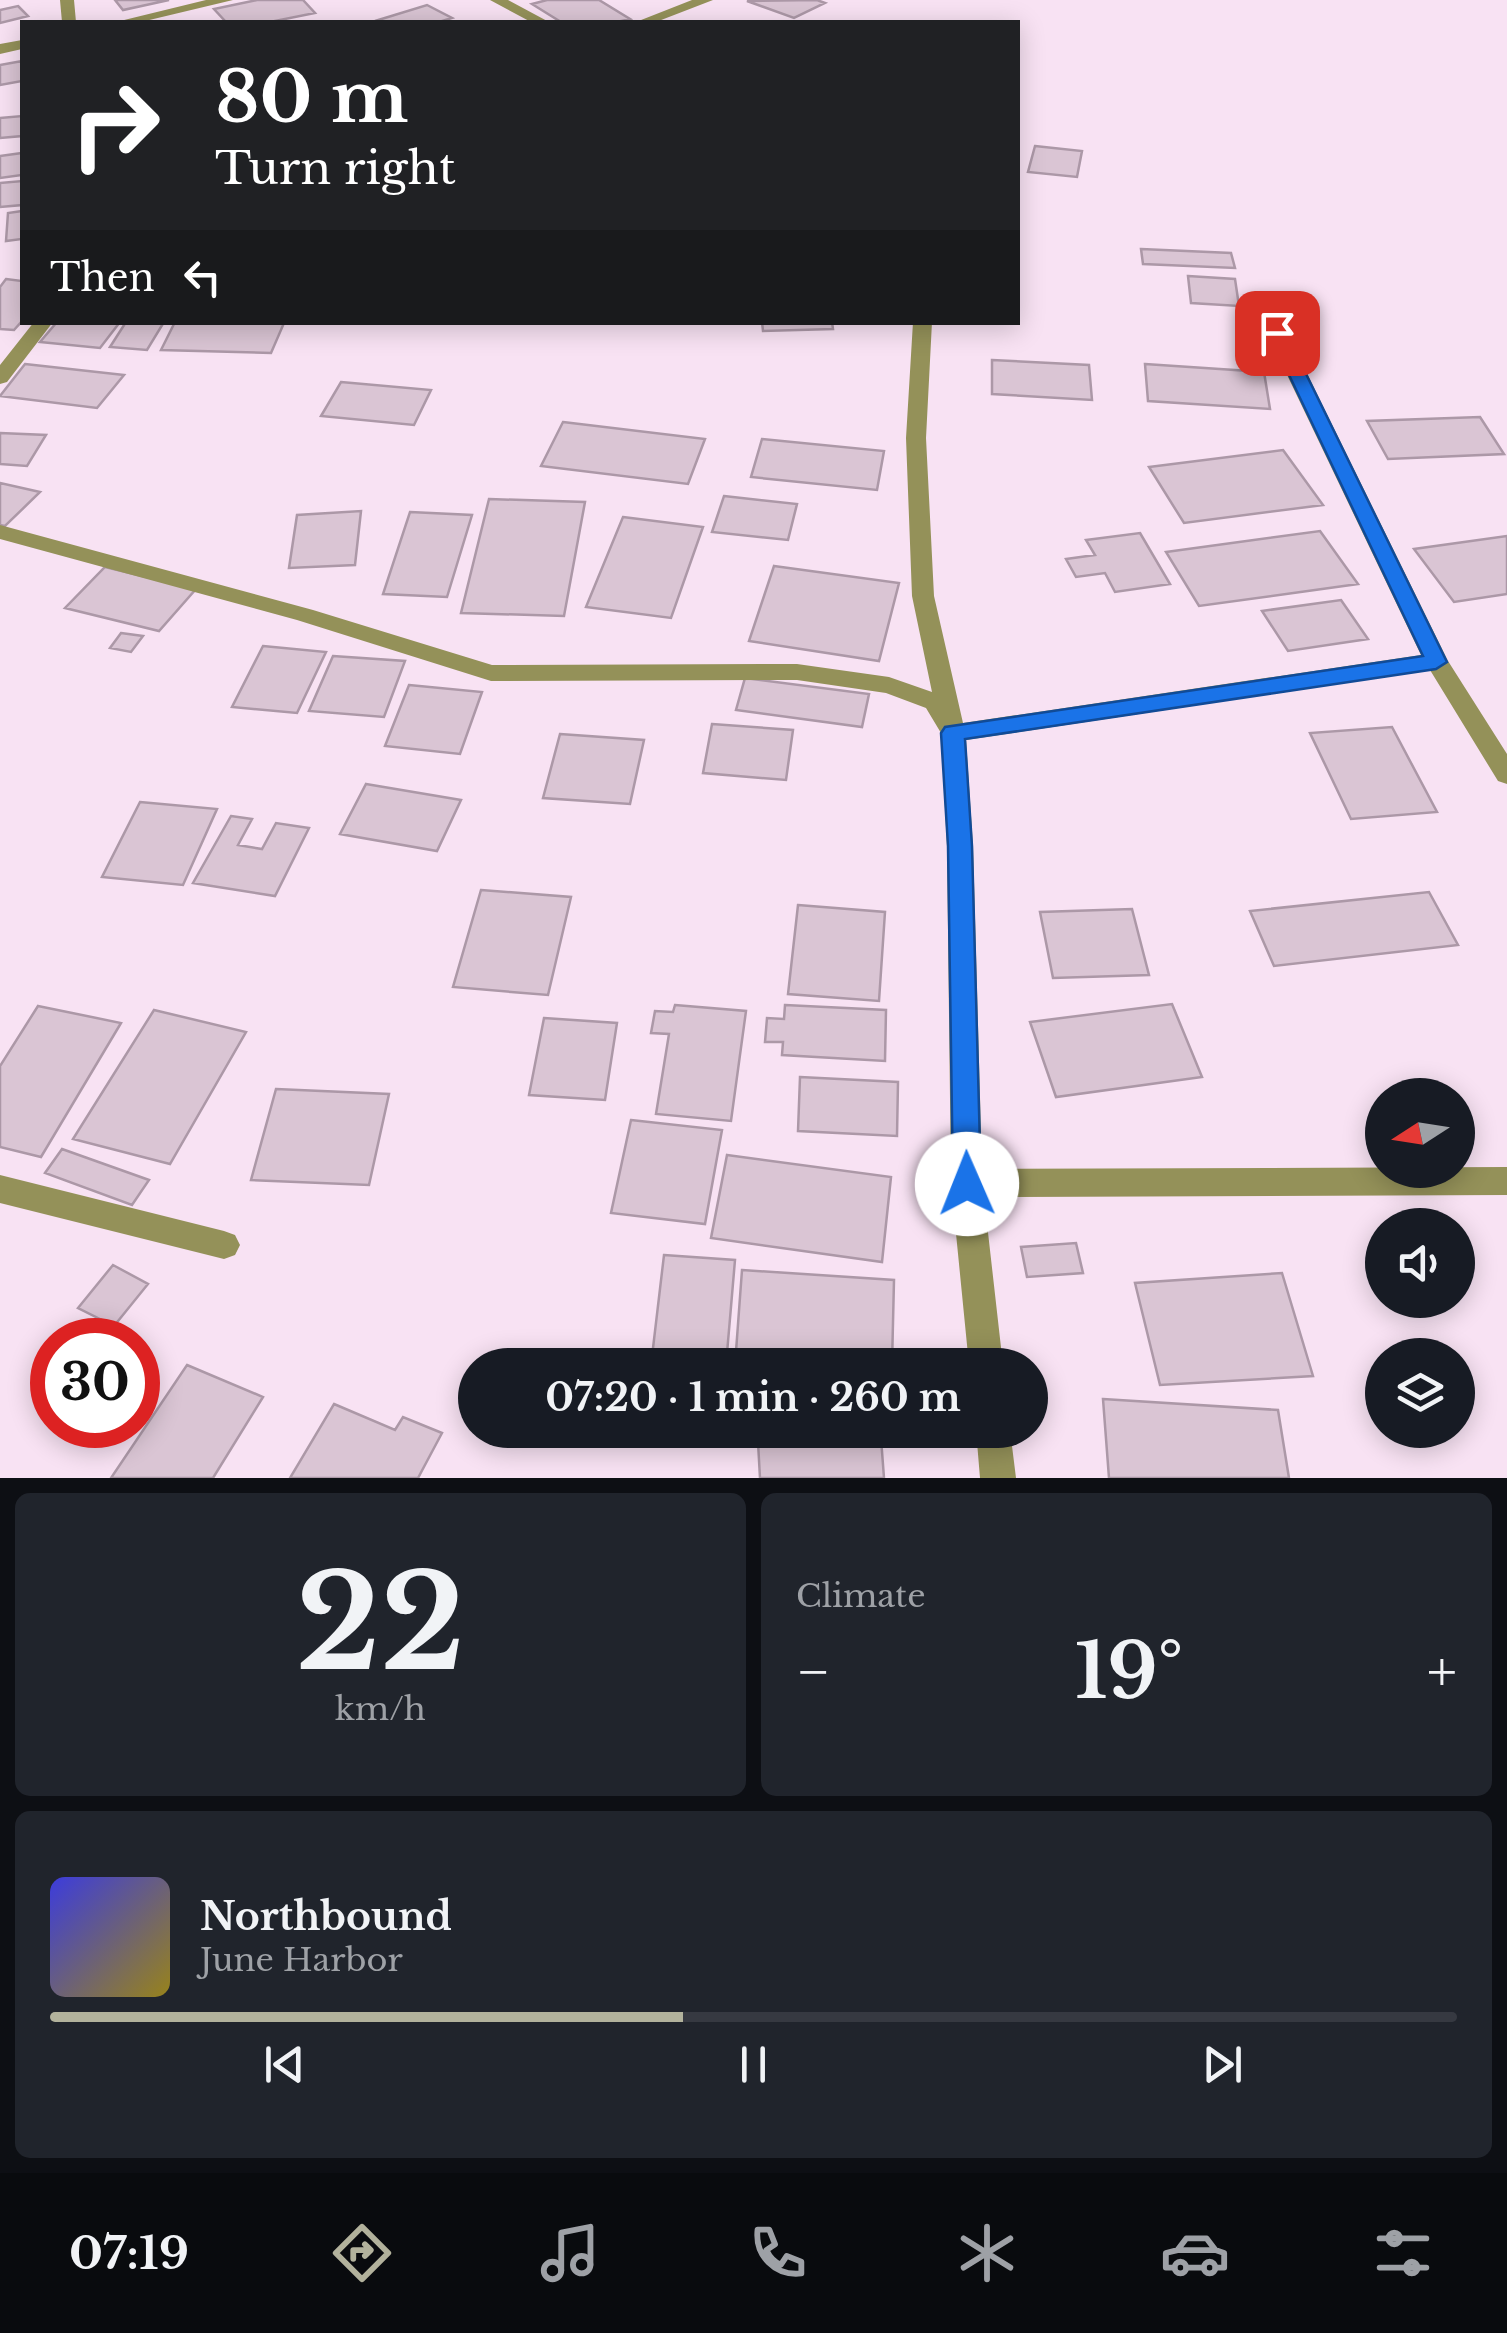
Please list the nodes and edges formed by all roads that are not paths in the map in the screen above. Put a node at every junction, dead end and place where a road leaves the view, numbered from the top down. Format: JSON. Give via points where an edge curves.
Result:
{"nodes":[{"id":1,"x":226,"y":0,"type":"edge"},
{"id":2,"x":497,"y":0,"type":"edge"},
{"id":3,"x":706,"y":0,"type":"edge"},
{"id":4,"x":132,"y":20,"type":"edge"},
{"id":5,"x":538,"y":20,"type":"edge"},
{"id":6,"x":648,"y":20,"type":"edge"},
{"id":7,"x":42,"y":325,"type":"edge"},
{"id":8,"x":922,"y":325,"type":"edge"},
{"id":9,"x":1277,"y":333,"type":"dead end"},
{"id":10,"x":0,"y":378,"type":"edge"},
{"id":11,"x":0,"y":532,"type":"edge"},
{"id":12,"x":1436,"y":662,"type":"junction"},
{"id":13,"x":953,"y":733,"type":"junction"},
{"id":14,"x":1507,"y":776,"type":"edge"},
{"id":15,"x":1507,"y":1181,"type":"edge"},
{"id":16,"x":967,"y":1184,"type":"junction"},
{"id":17,"x":0,"y":1189,"type":"edge"},
{"id":18,"x":224,"y":1245,"type":"dead end"},
{"id":19,"x":984,"y":1348,"type":"edge"},
{"id":20,"x":995,"y":1448,"type":"edge"},
{"id":21,"x":998,"y":1478,"type":"edge"}],
"edges":[{"from":1,"to":4,"type":"street"},
{"from":2,"to":5,"type":"street"},
{"from":3,"to":6,"type":"street"},
{"from":7,"to":10,"type":"street"},
{"from":8,"to":13,"type":"street","via":[[916,438],[923,596]]},
{"from":9,"to":12,"type":"street"},
{"from":11,"to":13,"type":"street","via":[[305,614],[491,673],[797,672],[889,684],[935,702]]},
{"from":12,"to":13,"type":"street"},
{"from":12,"to":14,"type":"street"},
{"from":13,"to":16,"type":"street"},
{"from":15,"to":16,"type":"street"},
{"from":16,"to":19,"type":"street"},
{"from":17,"to":18,"type":"street"},
{"from":20,"to":21,"type":"street"}]}
